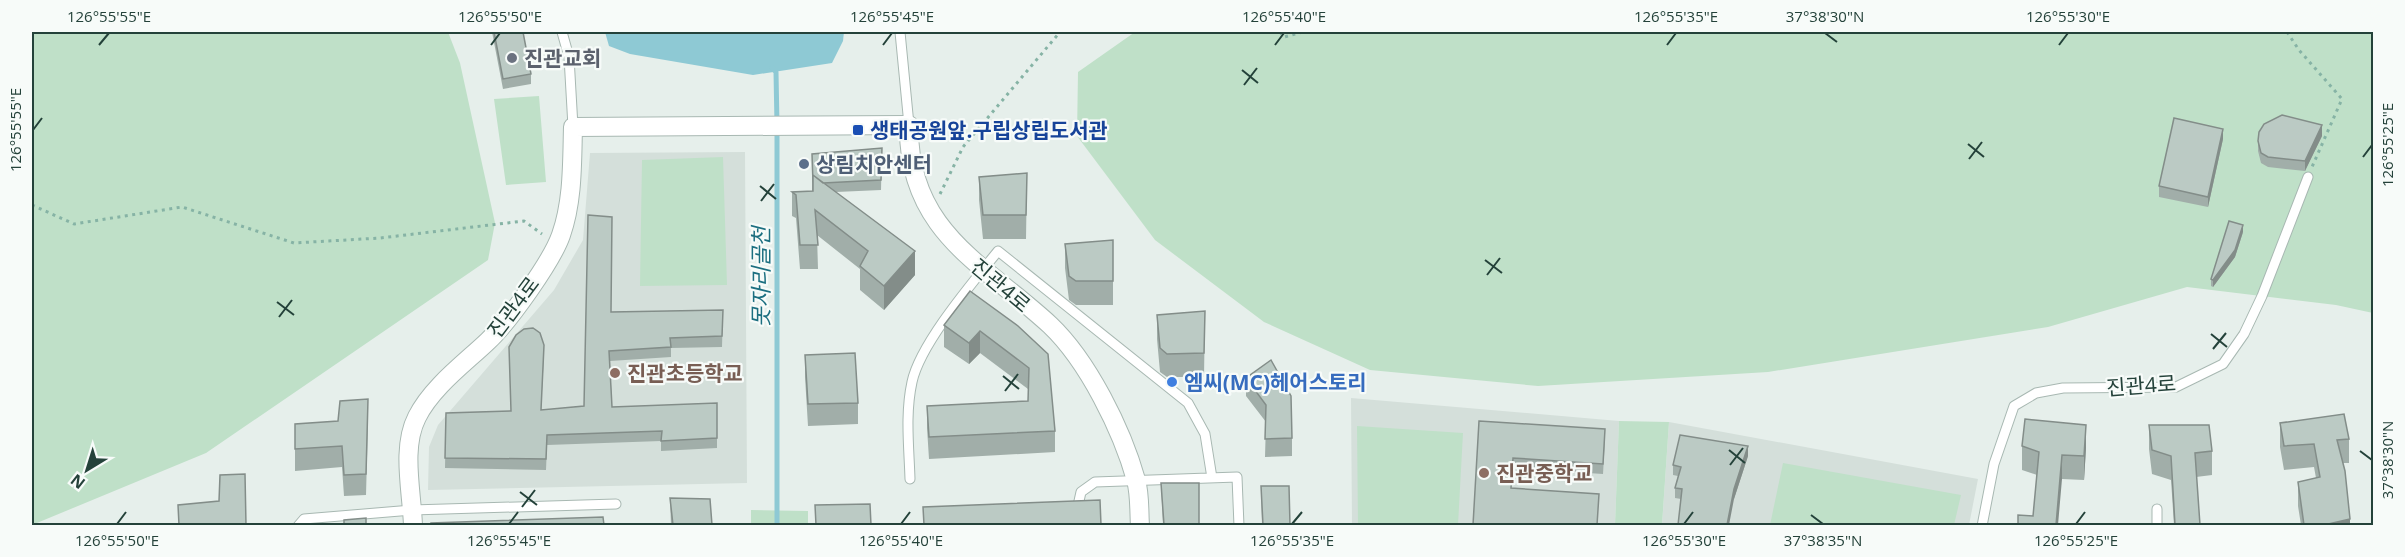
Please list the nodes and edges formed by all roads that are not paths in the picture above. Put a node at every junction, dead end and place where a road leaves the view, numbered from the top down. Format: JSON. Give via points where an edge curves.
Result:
{"nodes":[{"id":1,"x":562,"y":32,"type":"edge"},
{"id":2,"x":900,"y":32,"type":"edge"},
{"id":3,"x":909,"y":125,"type":"junction"},
{"id":4,"x":573,"y":127,"type":"junction"},
{"id":5,"x":2308,"y":177,"type":"road end"},
{"id":6,"x":982,"y":270,"type":"junction"},
{"id":7,"x":1212,"y":478,"type":"junction"},
{"id":8,"x":910,"y":479,"type":"dead end"},
{"id":9,"x":1136,"y":481,"type":"junction"},
{"id":10,"x":616,"y":504,"type":"dead end"},
{"id":11,"x":2157,"y":509,"type":"dead end"},
{"id":12,"x":1077,"y":510,"type":"edge"},
{"id":13,"x":412,"y":518,"type":"edge"},
{"id":14,"x":298,"y":525,"type":"edge"},
{"id":15,"x":1140,"y":525,"type":"edge"},
{"id":16,"x":1239,"y":525,"type":"edge"},
{"id":17,"x":1982,"y":525,"type":"edge"},
{"id":18,"x":2157,"y":525,"type":"edge"}],
"edges":[{"from":1,"to":4,"type":"lane","name":"진관4로","via":[[569,57]]},
{"from":2,"to":3,"type":"lane","name":"진관4로"},
{"from":3,"to":4,"type":"street"},
{"from":3,"to":6,"type":"street","name":"진관4로","via":[[912,167],[931,212],[951,242]]},
{"from":4,"to":13,"type":"street","name":"진관4로","via":[[571,188],[560,237],[526,295],[417,417],[409,447]]},
{"from":5,"to":17,"type":"lane","name":"진관4로","via":[[2262,296],[2244,334],[2223,364],[2176,387],[2063,388],[2036,393],[2014,406],[1994,464]]},
{"from":6,"to":7,"type":"lane","via":[[998,251],[1188,403],[1205,434]]},
{"from":6,"to":8,"type":"lane","via":[[925,351],[912,381],[908,417]]},
{"from":6,"to":9,"type":"street","name":"진관4로","via":[[1051,327],[1097,384]]},
{"from":7,"to":9,"type":"lane"},
{"from":7,"to":16,"type":"lane","via":[[1237,477]]},
{"from":9,"to":12,"type":"lane","via":[[1095,482],[1081,492]]},
{"from":9,"to":15,"type":"street","name":"진관4로"},
{"from":10,"to":13,"type":"lane"},
{"from":11,"to":18,"type":"lane"},
{"from":13,"to":14,"type":"lane","via":[[304,519]]}]}
